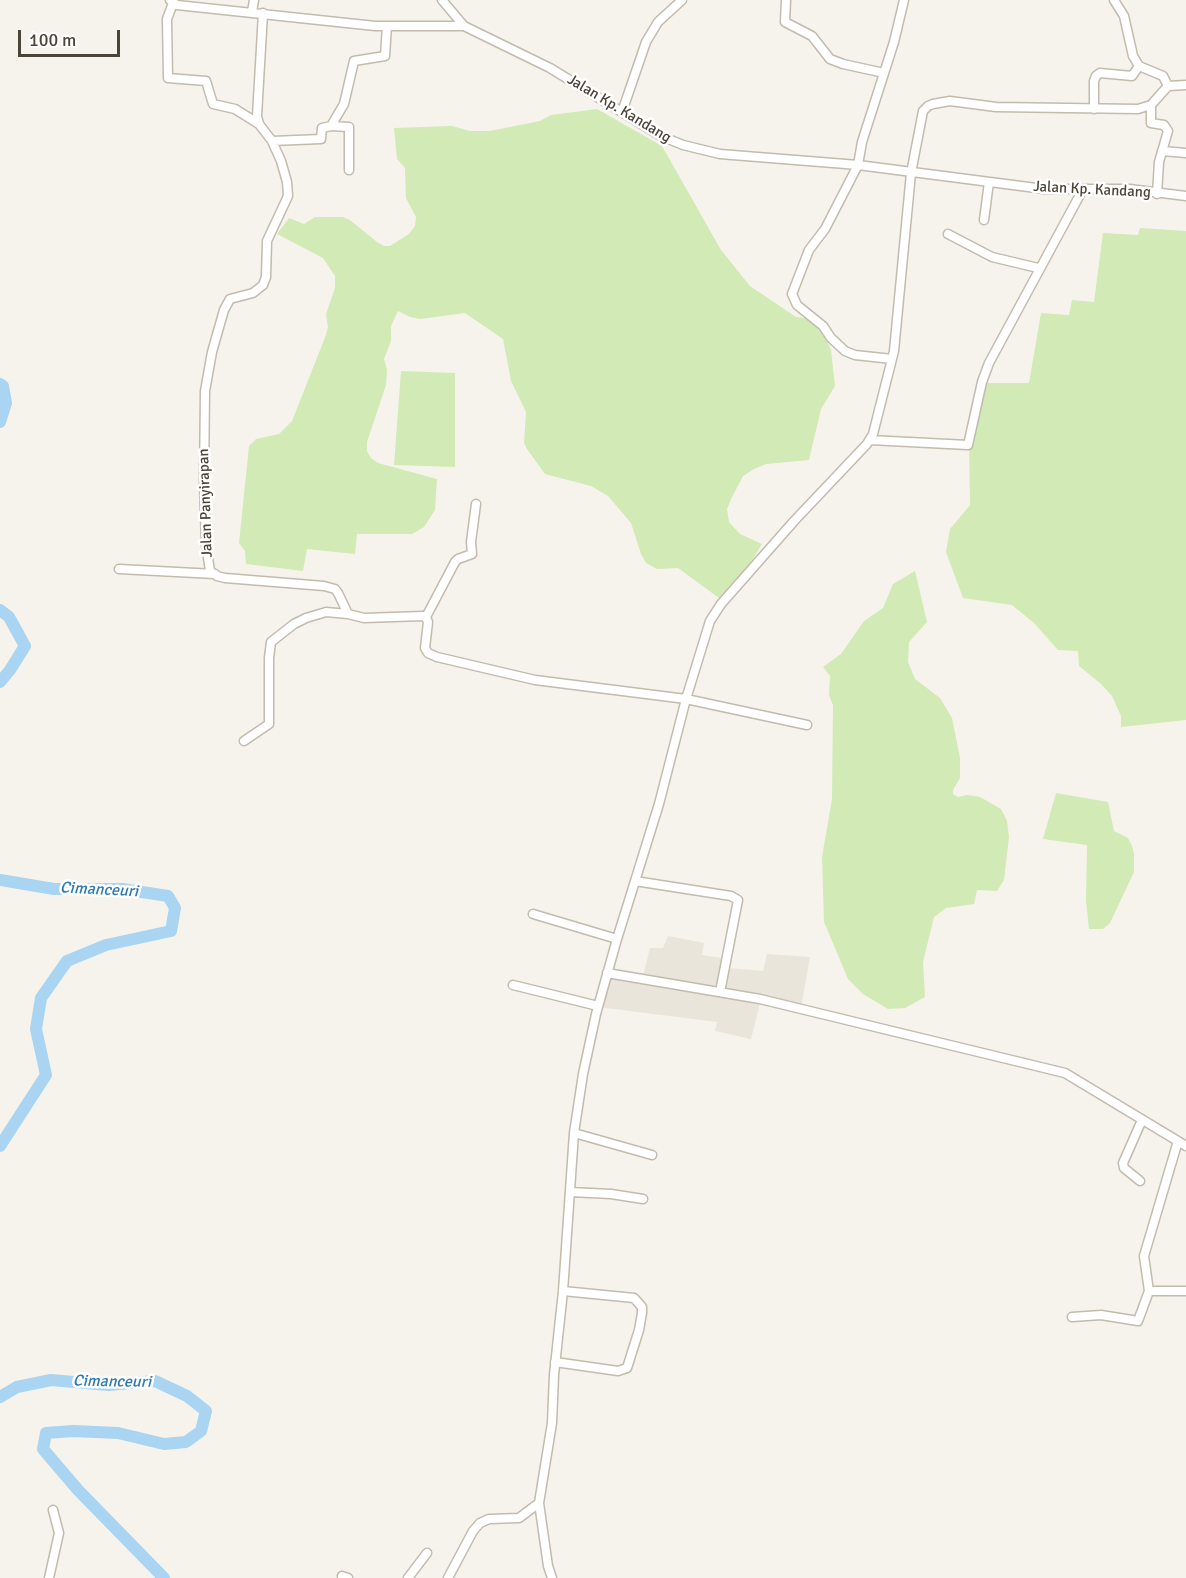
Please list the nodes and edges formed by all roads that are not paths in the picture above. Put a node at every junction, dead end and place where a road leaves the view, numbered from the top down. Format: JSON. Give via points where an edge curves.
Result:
{"nodes":[{"id":1,"x":254,"y":0,"type":"edge"},
{"id":2,"x":442,"y":0,"type":"edge"},
{"id":3,"x":682,"y":0,"type":"edge"},
{"id":4,"x":786,"y":0,"type":"edge"},
{"id":5,"x":904,"y":0,"type":"edge"},
{"id":6,"x":1114,"y":0,"type":"edge"},
{"id":7,"x":171,"y":2,"type":"edge"},
{"id":8,"x":252,"y":12,"type":"junction"},
{"id":9,"x":263,"y":13,"type":"junction"},
{"id":10,"x":387,"y":26,"type":"junction"},
{"id":11,"x":464,"y":26,"type":"junction"},
{"id":12,"x":1139,"y":66,"type":"junction"},
{"id":13,"x":884,"y":73,"type":"junction"},
{"id":14,"x":1186,"y":85,"type":"edge"},
{"id":15,"x":1168,"y":86,"type":"junction"},
{"id":16,"x":1151,"y":105,"type":"junction"},
{"id":17,"x":1094,"y":109,"type":"junction"},
{"id":18,"x":622,"y":112,"type":"junction"},
{"id":19,"x":259,"y":124,"type":"junction"},
{"id":20,"x":331,"y":126,"type":"junction"},
{"id":21,"x":272,"y":141,"type":"junction"},
{"id":22,"x":1162,"y":151,"type":"junction"},
{"id":23,"x":1186,"y":153,"type":"edge"},
{"id":24,"x":858,"y":165,"type":"junction"},
{"id":25,"x":348,"y":170,"type":"dead end"},
{"id":26,"x":911,"y":173,"type":"junction"},
{"id":27,"x":989,"y":182,"type":"junction"},
{"id":28,"x":1082,"y":191,"type":"junction"},
{"id":29,"x":1157,"y":194,"type":"junction"},
{"id":30,"x":1186,"y":196,"type":"edge"},
{"id":31,"x":984,"y":220,"type":"dead end"},
{"id":32,"x":948,"y":234,"type":"dead end"},
{"id":33,"x":1038,"y":268,"type":"junction"},
{"id":34,"x":892,"y":359,"type":"junction"},
{"id":35,"x":870,"y":440,"type":"junction"},
{"id":36,"x":476,"y":504,"type":"dead end"},
{"id":37,"x":119,"y":569,"type":"dead end"},
{"id":38,"x":215,"y":574,"type":"junction"},
{"id":39,"x":348,"y":614,"type":"junction"},
{"id":40,"x":426,"y":617,"type":"junction"},
{"id":41,"x":686,"y":699,"type":"junction"},
{"id":42,"x":807,"y":725,"type":"dead end"},
{"id":43,"x":244,"y":741,"type":"dead end"},
{"id":44,"x":635,"y":881,"type":"junction"},
{"id":45,"x":533,"y":914,"type":"dead end"},
{"id":46,"x":617,"y":939,"type":"junction"},
{"id":47,"x":607,"y":973,"type":"junction"},
{"id":48,"x":513,"y":985,"type":"dead end"},
{"id":49,"x":720,"y":992,"type":"junction"},
{"id":50,"x":598,"y":1006,"type":"junction"},
{"id":51,"x":1143,"y":1120,"type":"junction"},
{"id":52,"x":574,"y":1132,"type":"junction"},
{"id":53,"x":1182,"y":1144,"type":"edge"},
{"id":54,"x":652,"y":1155,"type":"dead end"},
{"id":55,"x":1140,"y":1181,"type":"dead end"},
{"id":56,"x":570,"y":1192,"type":"junction"},
{"id":57,"x":643,"y":1199,"type":"dead end"},
{"id":58,"x":563,"y":1291,"type":"junction"},
{"id":59,"x":1149,"y":1291,"type":"junction"},
{"id":60,"x":1186,"y":1291,"type":"edge"},
{"id":61,"x":1072,"y":1317,"type":"dead end"},
{"id":62,"x":555,"y":1362,"type":"junction"},
{"id":63,"x":539,"y":1503,"type":"junction"},
{"id":64,"x":52,"y":1510,"type":"dead end"},
{"id":65,"x":427,"y":1553,"type":"dead end"},
{"id":66,"x":49,"y":1578,"type":"edge"},
{"id":67,"x":408,"y":1578,"type":"edge"},
{"id":68,"x":448,"y":1578,"type":"edge"},
{"id":69,"x":552,"y":1578,"type":"edge"}],
"edges":[{"from":1,"to":8,"type":"street"},
{"from":2,"to":11,"type":"street"},
{"from":3,"to":18,"type":"street","via":[[658,22],[646,42]]},
{"from":4,"to":13,"type":"street","via":[[785,22],[812,36],[830,59]]},
{"from":5,"to":13,"type":"street"},
{"from":6,"to":12,"type":"street","via":[[1125,19]]},
{"from":7,"to":8,"type":"street","name":"Jalan Kp. Kandang"},
{"from":7,"to":19,"type":"street","via":[[167,20],[168,78],[206,81],[213,104],[236,109]]},
{"from":8,"to":9,"type":"street","name":"Jalan Kp. Kandang"},
{"from":9,"to":10,"type":"street","name":"Jalan Kp. Kandang"},
{"from":9,"to":19,"type":"street","via":[[257,95]]},
{"from":10,"to":11,"type":"street","name":"Jalan Kp. Kandang"},
{"from":10,"to":20,"type":"street","via":[[385,56],[354,61],[344,104]]},
{"from":11,"to":18,"type":"street","name":"Jalan Kp. Kandang","via":[[550,68]]},
{"from":12,"to":15,"type":"street","via":[[1160,73]]},
{"from":12,"to":17,"type":"street","via":[[1132,76],[1096,76]]},
{"from":13,"to":24,"type":"street"},
{"from":14,"to":15,"type":"street"},
{"from":15,"to":16,"type":"street"},
{"from":16,"to":17,"type":"street","via":[[1138,109]]},
{"from":16,"to":22,"type":"street","via":[[1151,123],[1164,125],[1168,131]]},
{"from":17,"to":26,"type":"street","via":[[996,107],[963,101],[933,104],[920,119]]},
{"from":18,"to":24,"type":"street","name":"Jalan Kp. Kandang","via":[[671,141],[720,154]]},
{"from":19,"to":21,"type":"street","name":"Jalan Panyirapan"},
{"from":20,"to":21,"type":"street","via":[[322,128],[320,139]]},
{"from":20,"to":25,"type":"street","via":[[349,127]]},
{"from":21,"to":38,"type":"street","name":"Jalan Panyirapan","via":[[284,171],[288,196],[269,233],[266,277],[257,291],[234,296],[227,303],[207,378],[206,545],[210,571]]},
{"from":22,"to":23,"type":"street"},
{"from":22,"to":29,"type":"street"},
{"from":24,"to":26,"type":"street","name":"Jalan Kp. Kandang"},
{"from":24,"to":34,"type":"street","via":[[825,229],[809,250],[792,294],[797,304],[845,351]]},
{"from":26,"to":27,"type":"street","name":"Jalan Kp. Kandang"},
{"from":26,"to":34,"type":"street"},
{"from":27,"to":28,"type":"street","name":"Jalan Kp. Kandang"},
{"from":27,"to":31,"type":"street"},
{"from":28,"to":29,"type":"street","name":"Jalan Kp. Kandang","via":[[1130,189]]},
{"from":28,"to":33,"type":"street"},
{"from":29,"to":30,"type":"street","name":"Jalan Kp. Kandang"},
{"from":32,"to":33,"type":"street","via":[[992,256]]},
{"from":33,"to":35,"type":"street","via":[[986,371],[968,445]]},
{"from":34,"to":35,"type":"street"},
{"from":35,"to":41,"type":"street","via":[[714,614]]},
{"from":36,"to":40,"type":"street","via":[[472,554],[455,562]]},
{"from":37,"to":38,"type":"street"},
{"from":38,"to":39,"type":"street","name":"Jalan Panyirapan","via":[[334,589]]},
{"from":39,"to":40,"type":"street","via":[[364,618]]},
{"from":39,"to":43,"type":"street","via":[[326,612],[306,618],[271,642],[269,724]]},
{"from":40,"to":41,"type":"street","via":[[425,648],[437,657],[561,685]]},
{"from":41,"to":42,"type":"street"},
{"from":41,"to":44,"type":"street"},
{"from":44,"to":46,"type":"street"},
{"from":44,"to":49,"type":"street","via":[[738,900]]},
{"from":45,"to":46,"type":"street"},
{"from":46,"to":47,"type":"street"},
{"from":47,"to":49,"type":"street"},
{"from":47,"to":50,"type":"street"},
{"from":48,"to":50,"type":"street"},
{"from":49,"to":51,"type":"street","via":[[1065,1074]]},
{"from":50,"to":52,"type":"street"},
{"from":51,"to":53,"type":"street"},
{"from":51,"to":55,"type":"street","via":[[1123,1163]]},
{"from":52,"to":54,"type":"street"},
{"from":52,"to":56,"type":"street"},
{"from":53,"to":59,"type":"street","via":[[1144,1256]]},
{"from":56,"to":57,"type":"street"},
{"from":56,"to":58,"type":"street"},
{"from":58,"to":62,"type":"street"},
{"from":58,"to":62,"type":"street","via":[[634,1298],[642,1313],[627,1368],[618,1371]]},
{"from":59,"to":60,"type":"street"},
{"from":59,"to":61,"type":"street","via":[[1137,1321],[1101,1315]]},
{"from":62,"to":63,"type":"street","via":[[552,1423]]},
{"from":63,"to":68,"type":"street","via":[[519,1518],[480,1523]]},
{"from":63,"to":69,"type":"street"},
{"from":64,"to":66,"type":"street","via":[[59,1533]]},
{"from":65,"to":67,"type":"street"}]}
